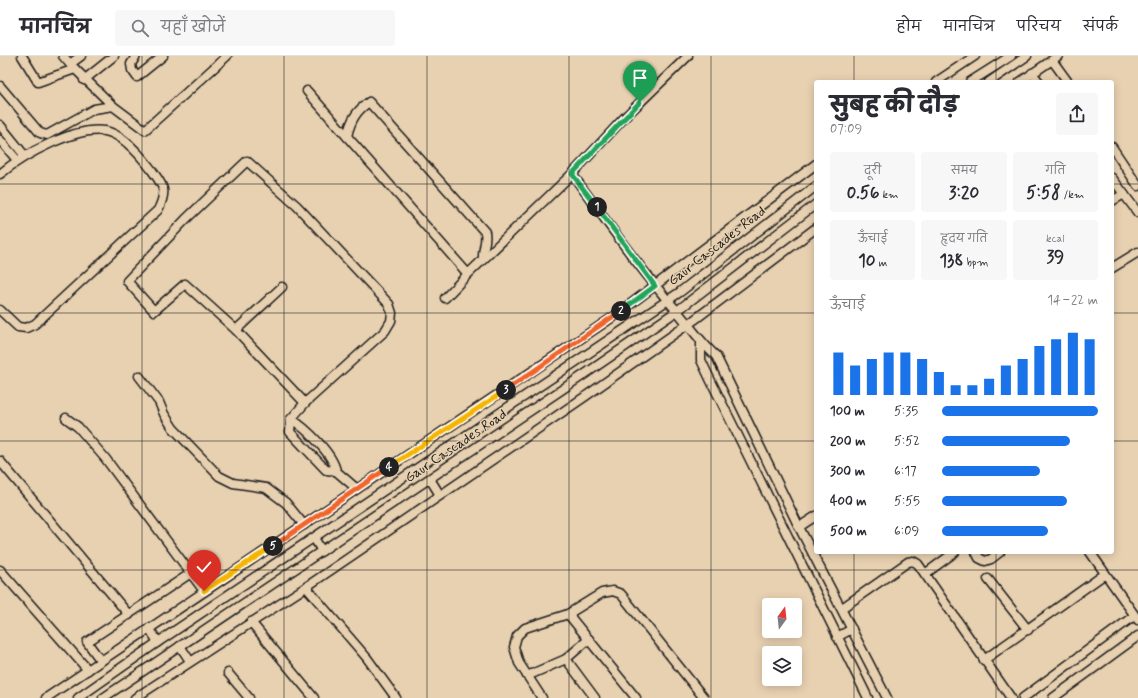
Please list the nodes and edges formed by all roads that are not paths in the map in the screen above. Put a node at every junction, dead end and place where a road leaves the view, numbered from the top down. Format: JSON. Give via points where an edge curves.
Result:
{"nodes":[{"id":1,"x":22,"y":56,"type":"edge"},
{"id":2,"x":63,"y":56,"type":"edge"},
{"id":3,"x":81,"y":56,"type":"edge"},
{"id":4,"x":114,"y":56,"type":"edge"},
{"id":5,"x":136,"y":56,"type":"edge"},
{"id":6,"x":163,"y":56,"type":"edge"},
{"id":7,"x":227,"y":56,"type":"edge"},
{"id":8,"x":688,"y":56,"type":"edge"},
{"id":9,"x":975,"y":56,"type":"edge"},
{"id":10,"x":1011,"y":56,"type":"edge"},
{"id":11,"x":1027,"y":56,"type":"edge"},
{"id":12,"x":1055,"y":58,"type":"edge"},
{"id":13,"x":72,"y":66,"type":"junction"},
{"id":14,"x":1032,"y":73,"type":"junction"},
{"id":15,"x":84,"y":80,"type":"junction"},
{"id":16,"x":939,"y":80,"type":"edge"},
{"id":17,"x":973,"y":80,"type":"edge"},
{"id":18,"x":992,"y":80,"type":"edge"},
{"id":19,"x":1023,"y":80,"type":"edge"},
{"id":20,"x":1037,"y":80,"type":"edge"},
{"id":21,"x":1067,"y":80,"type":"edge"},
{"id":22,"x":0,"y":86,"type":"edge"},
{"id":23,"x":307,"y":91,"type":"dead end"},
{"id":24,"x":113,"y":106,"type":"junction"},
{"id":25,"x":0,"y":125,"type":"edge"},
{"id":26,"x":347,"y":136,"type":"junction"},
{"id":27,"x":0,"y":140,"type":"edge"},
{"id":28,"x":1114,"y":150,"type":"edge"},
{"id":29,"x":21,"y":158,"type":"junction"},
{"id":30,"x":814,"y":166,"type":"edge"},
{"id":31,"x":0,"y":174,"type":"edge"},
{"id":32,"x":572,"y":174,"type":"junction"},
{"id":33,"x":1114,"y":181,"type":"edge"},
{"id":34,"x":1138,"y":186,"type":"edge"},
{"id":35,"x":814,"y":188,"type":"edge"},
{"id":36,"x":1124,"y":194,"type":"junction"},
{"id":37,"x":1114,"y":200,"type":"edge"},
{"id":38,"x":814,"y":206,"type":"edge"},
{"id":39,"x":1138,"y":213,"type":"edge"},
{"id":40,"x":814,"y":230,"type":"edge"},
{"id":41,"x":1138,"y":252,"type":"edge"},
{"id":42,"x":483,"y":259,"type":"junction"},
{"id":43,"x":1114,"y":267,"type":"edge"},
{"id":44,"x":468,"y":274,"type":"junction"},
{"id":45,"x":655,"y":286,"type":"junction"},
{"id":46,"x":282,"y":287,"type":"dead end"},
{"id":47,"x":445,"y":298,"type":"dead end"},
{"id":48,"x":667,"y":301,"type":"junction"},
{"id":49,"x":0,"y":310,"type":"edge"},
{"id":50,"x":677,"y":311,"type":"junction"},
{"id":51,"x":688,"y":324,"type":"junction"},
{"id":52,"x":236,"y":330,"type":"junction"},
{"id":53,"x":701,"y":343,"type":"junction"},
{"id":54,"x":139,"y":376,"type":"dead end"},
{"id":55,"x":305,"y":403,"type":"junction"},
{"id":56,"x":66,"y":418,"type":"dead end"},
{"id":57,"x":291,"y":419,"type":"junction"},
{"id":58,"x":0,"y":460,"type":"edge"},
{"id":59,"x":336,"y":471,"type":"junction"},
{"id":60,"x":430,"y":479,"type":"junction"},
{"id":61,"x":357,"y":489,"type":"junction"},
{"id":62,"x":440,"y":495,"type":"junction"},
{"id":63,"x":814,"y":517,"type":"edge"},
{"id":64,"x":304,"y":525,"type":"junction"},
{"id":65,"x":799,"y":526,"type":"junction"},
{"id":66,"x":314,"y":538,"type":"junction"},
{"id":67,"x":322,"y":551,"type":"junction"},
{"id":68,"x":952,"y":554,"type":"edge"},
{"id":69,"x":977,"y":554,"type":"edge"},
{"id":70,"x":997,"y":554,"type":"edge"},
{"id":71,"x":1091,"y":554,"type":"edge"},
{"id":72,"x":0,"y":570,"type":"edge"},
{"id":73,"x":191,"y":573,"type":"junction"},
{"id":74,"x":925,"y":574,"type":"junction"},
{"id":75,"x":1105,"y":574,"type":"junction"},
{"id":76,"x":988,"y":579,"type":"dead end"},
{"id":77,"x":306,"y":587,"type":"junction"},
{"id":78,"x":204,"y":591,"type":"junction"},
{"id":79,"x":842,"y":608,"type":"junction"},
{"id":80,"x":568,"y":614,"type":"junction"},
{"id":81,"x":130,"y":615,"type":"junction"},
{"id":82,"x":1136,"y":618,"type":"edge"},
{"id":83,"x":251,"y":622,"type":"junction"},
{"id":84,"x":148,"y":628,"type":"junction"},
{"id":85,"x":852,"y":629,"type":"junction"},
{"id":86,"x":1028,"y":630,"type":"junction"},
{"id":87,"x":1138,"y":636,"type":"edge"},
{"id":88,"x":837,"y":637,"type":"junction"},
{"id":89,"x":588,"y":639,"type":"junction"},
{"id":90,"x":158,"y":642,"type":"junction"},
{"id":91,"x":180,"y":646,"type":"junction"},
{"id":92,"x":566,"y":659,"type":"junction"},
{"id":93,"x":984,"y":660,"type":"junction"},
{"id":94,"x":101,"y":661,"type":"junction"},
{"id":95,"x":190,"y":661,"type":"junction"},
{"id":96,"x":88,"y":670,"type":"junction"},
{"id":97,"x":228,"y":673,"type":"dead end"},
{"id":98,"x":527,"y":676,"type":"junction"},
{"id":99,"x":46,"y":698,"type":"edge"},
{"id":100,"x":78,"y":698,"type":"edge"},
{"id":101,"x":103,"y":698,"type":"edge"},
{"id":102,"x":135,"y":698,"type":"edge"},
{"id":103,"x":249,"y":698,"type":"edge"},
{"id":104,"x":314,"y":698,"type":"edge"},
{"id":105,"x":396,"y":698,"type":"edge"},
{"id":106,"x":542,"y":698,"type":"edge"},
{"id":107,"x":595,"y":698,"type":"edge"},
{"id":108,"x":636,"y":698,"type":"edge"},
{"id":109,"x":704,"y":698,"type":"edge"},
{"id":110,"x":868,"y":698,"type":"edge"},
{"id":111,"x":887,"y":698,"type":"edge"},
{"id":112,"x":1011,"y":698,"type":"edge"},
{"id":113,"x":1023,"y":698,"type":"edge"},
{"id":114,"x":1053,"y":698,"type":"edge"}],
"edges":[{"from":1,"to":13,"type":"street","via":[[38,82]]},
{"from":2,"to":13,"type":"street"},
{"from":3,"to":13,"type":"street"},
{"from":4,"to":15,"type":"street"},
{"from":5,"to":6,"type":"street","via":[[131,64],[138,78]]},
{"from":7,"to":24,"type":"street","via":[[145,130]]},
{"from":8,"to":32,"type":"street","via":[[625,117]]},
{"from":9,"to":16,"type":"street"},
{"from":10,"to":17,"type":"street"},
{"from":11,"to":18,"type":"street"},
{"from":12,"to":14,"type":"street"},
{"from":12,"to":21,"type":"street"},
{"from":13,"to":15,"type":"street"},
{"from":14,"to":19,"type":"street"},
{"from":14,"to":20,"type":"street"},
{"from":15,"to":24,"type":"street"},
{"from":22,"to":24,"type":"street","via":[[40,133],[46,135],[94,109]]},
{"from":23,"to":26,"type":"street"},
{"from":25,"to":29,"type":"street"},
{"from":26,"to":42,"type":"street","via":[[352,119],[369,102],[484,232],[486,239],[482,252]]},
{"from":26,"to":44,"type":"street"},
{"from":27,"to":29,"type":"street"},
{"from":28,"to":34,"type":"street"},
{"from":29,"to":31,"type":"street"},
{"from":29,"to":49,"type":"street","via":[[39,148],[86,130],[106,131],[140,155],[163,186],[163,200],[158,210],[35,324],[26,328],[18,327]]},
{"from":30,"to":45,"type":"street"},
{"from":32,"to":42,"type":"street"},
{"from":32,"to":45,"type":"street"},
{"from":33,"to":36,"type":"street"},
{"from":35,"to":48,"type":"street","name":"Gaur Cascades Road"},
{"from":36,"to":37,"type":"street"},
{"from":36,"to":39,"type":"street"},
{"from":38,"to":50,"type":"street","name":"Gaur Cascades Road"},
{"from":40,"to":51,"type":"street"},
{"from":41,"to":43,"type":"street"},
{"from":42,"to":44,"type":"street"},
{"from":44,"to":47,"type":"street"},
{"from":45,"to":48,"type":"street"},
{"from":45,"to":61,"type":"street"},
{"from":46,"to":52,"type":"street"},
{"from":48,"to":50,"type":"street"},
{"from":48,"to":66,"type":"street","name":"Gaur Cascades Road"},
{"from":50,"to":51,"type":"street"},
{"from":50,"to":60,"type":"street","name":"Gaur Cascades Road"},
{"from":51,"to":53,"type":"street"},
{"from":51,"to":62,"type":"street"},
{"from":52,"to":55,"type":"street"},
{"from":52,"to":55,"type":"street","via":[[185,284],[154,311],[127,281],[186,219],[247,161],[297,206],[389,304],[392,313],[391,321],[380,336]]},
{"from":53,"to":65,"type":"street","via":[[716,356]]},
{"from":53,"to":88,"type":"street","via":[[701,360]]},
{"from":54,"to":64,"type":"street","via":[[173,428],[219,476],[233,483],[266,488],[286,503]]},
{"from":55,"to":57,"type":"street"},
{"from":56,"to":73,"type":"street","via":[[78,427],[105,458]]},
{"from":57,"to":59,"type":"street","via":[[302,426],[334,463]]},
{"from":57,"to":59,"type":"street","via":[[290,432],[326,470]]},
{"from":58,"to":81,"type":"street"},
{"from":59,"to":61,"type":"street"},
{"from":60,"to":62,"type":"street"},
{"from":60,"to":67,"type":"street","name":"Gaur Cascades Road"},
{"from":61,"to":64,"type":"street"},
{"from":62,"to":77,"type":"street"},
{"from":63,"to":65,"type":"street"},
{"from":64,"to":78,"type":"street"},
{"from":65,"to":79,"type":"street"},
{"from":66,"to":67,"type":"street"},
{"from":66,"to":90,"type":"street","name":"Gaur Cascades Road"},
{"from":67,"to":91,"type":"street","name":"Gaur Cascades Road"},
{"from":68,"to":74,"type":"street"},
{"from":69,"to":70,"type":"street","via":[[985,561]]},
{"from":71,"to":75,"type":"street"},
{"from":72,"to":96,"type":"street"},
{"from":73,"to":78,"type":"street"},
{"from":73,"to":81,"type":"street"},
{"from":74,"to":79,"type":"street","via":[[918,564],[908,562]]},
{"from":74,"to":93,"type":"street"},
{"from":75,"to":82,"type":"street"},
{"from":75,"to":86,"type":"street"},
{"from":76,"to":86,"type":"street"},
{"from":77,"to":83,"type":"street"},
{"from":77,"to":105,"type":"street","via":[[367,658]]},
{"from":78,"to":84,"type":"street"},
{"from":79,"to":85,"type":"street"},
{"from":80,"to":89,"type":"street"},
{"from":80,"to":98,"type":"street","via":[[525,628],[517,636],[514,647]]},
{"from":80,"to":109,"type":"street","via":[[602,593],[613,591],[622,594]]},
{"from":81,"to":94,"type":"street","via":[[87,642]]},
{"from":82,"to":113,"type":"street"},
{"from":83,"to":95,"type":"street"},
{"from":83,"to":104,"type":"street"},
{"from":84,"to":90,"type":"street"},
{"from":84,"to":94,"type":"street"},
{"from":85,"to":88,"type":"street"},
{"from":85,"to":111,"type":"street"},
{"from":86,"to":93,"type":"street"},
{"from":87,"to":114,"type":"street"},
{"from":88,"to":110,"type":"street"},
{"from":89,"to":92,"type":"street"},
{"from":89,"to":108,"type":"street"},
{"from":90,"to":100,"type":"street","name":"Gaur Cascades Road"},
{"from":91,"to":95,"type":"street"},
{"from":91,"to":101,"type":"street","name":"Gaur Cascades Road"},
{"from":92,"to":98,"type":"street"},
{"from":92,"to":107,"type":"street"},
{"from":93,"to":112,"type":"street"},
{"from":94,"to":96,"type":"street"},
{"from":95,"to":102,"type":"street"},
{"from":96,"to":99,"type":"street"},
{"from":97,"to":103,"type":"street"},
{"from":98,"to":106,"type":"street"}]}
